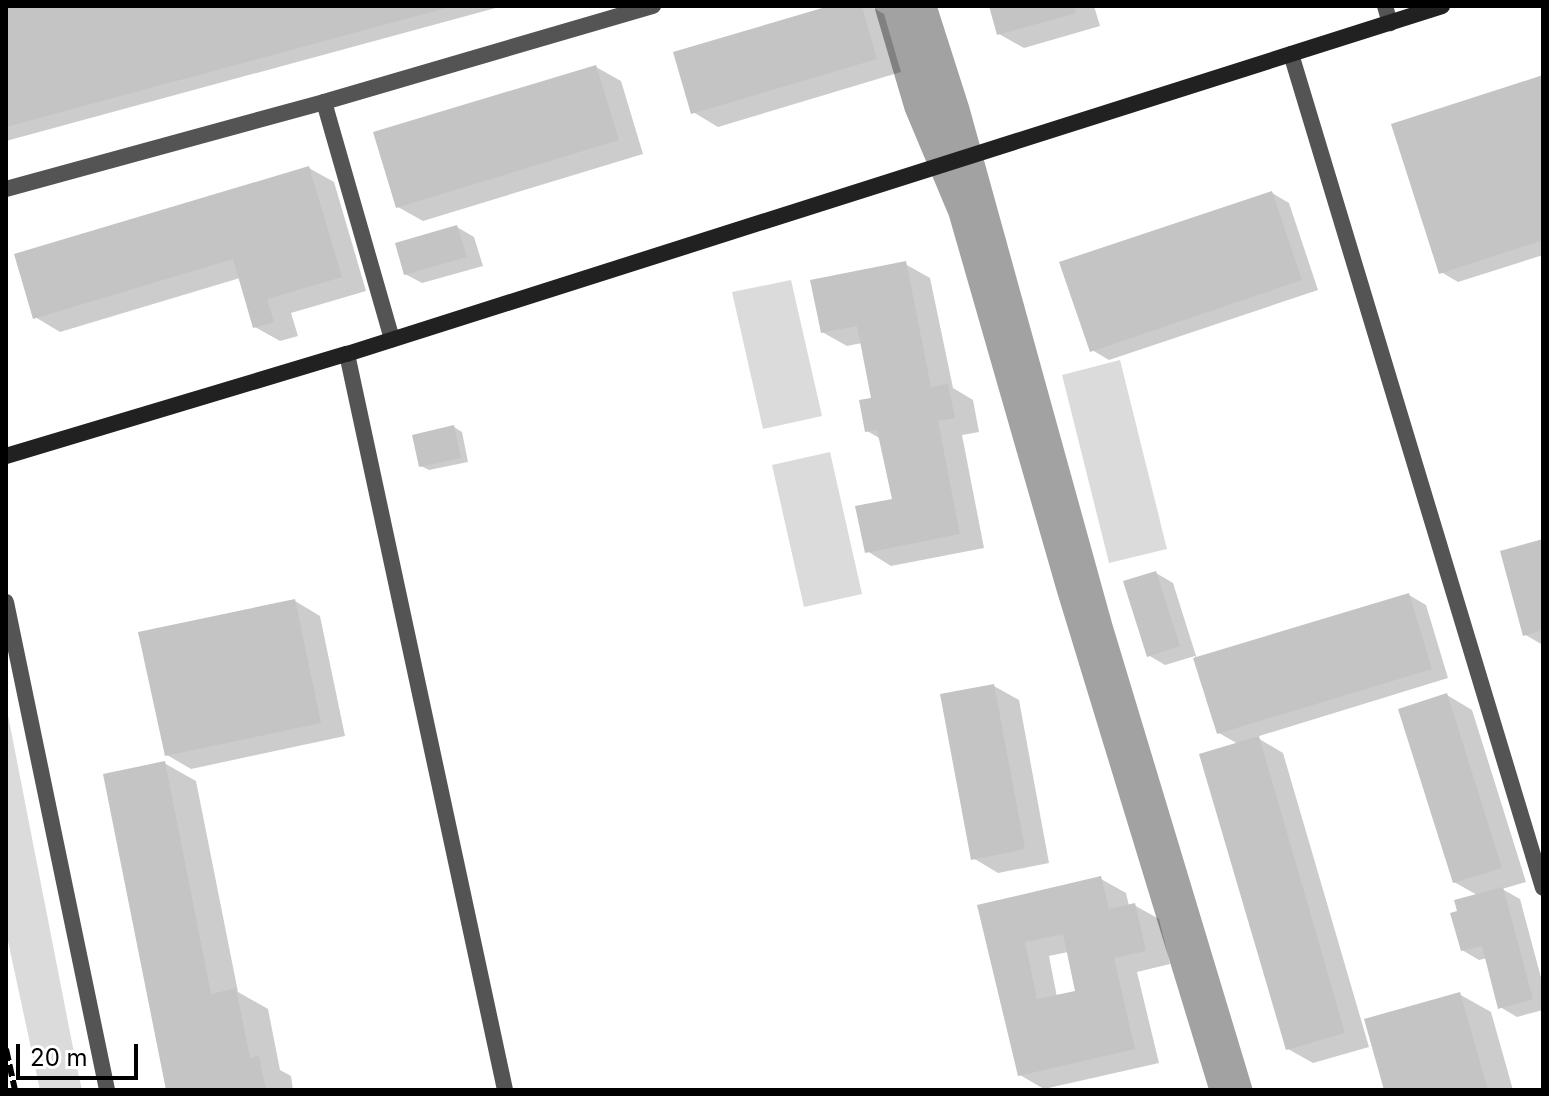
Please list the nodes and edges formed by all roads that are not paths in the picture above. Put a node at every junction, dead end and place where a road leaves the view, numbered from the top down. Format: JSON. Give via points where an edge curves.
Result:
{"nodes":[{"id":1,"x":653,"y":6,"type":"edge"},
{"id":2,"x":1385,"y":6,"type":"edge"},
{"id":3,"x":1442,"y":6,"type":"edge"},
{"id":4,"x":1390,"y":23,"type":"junction"},
{"id":5,"x":1291,"y":54,"type":"junction"},
{"id":6,"x":324,"y":102,"type":"junction"},
{"id":7,"x":6,"y":189,"type":"edge"},
{"id":8,"x":392,"y":339,"type":"junction"},
{"id":9,"x":347,"y":354,"type":"junction"},
{"id":10,"x":6,"y":456,"type":"edge"},
{"id":11,"x":6,"y":602,"type":"edge"},
{"id":12,"x":1543,"y":888,"type":"edge"},
{"id":13,"x":107,"y":1090,"type":"edge"},
{"id":14,"x":505,"y":1090,"type":"edge"}],
"edges":[{"from":1,"to":6,"type":"lane"},
{"from":2,"to":4,"type":"lane"},
{"from":3,"to":4,"type":"street"},
{"from":4,"to":5,"type":"street"},
{"from":5,"to":8,"type":"street"},
{"from":5,"to":12,"type":"lane"},
{"from":6,"to":7,"type":"lane"},
{"from":6,"to":8,"type":"lane"},
{"from":8,"to":9,"type":"street"},
{"from":9,"to":10,"type":"street"},
{"from":9,"to":14,"type":"lane"},
{"from":11,"to":13,"type":"lane"}]}
